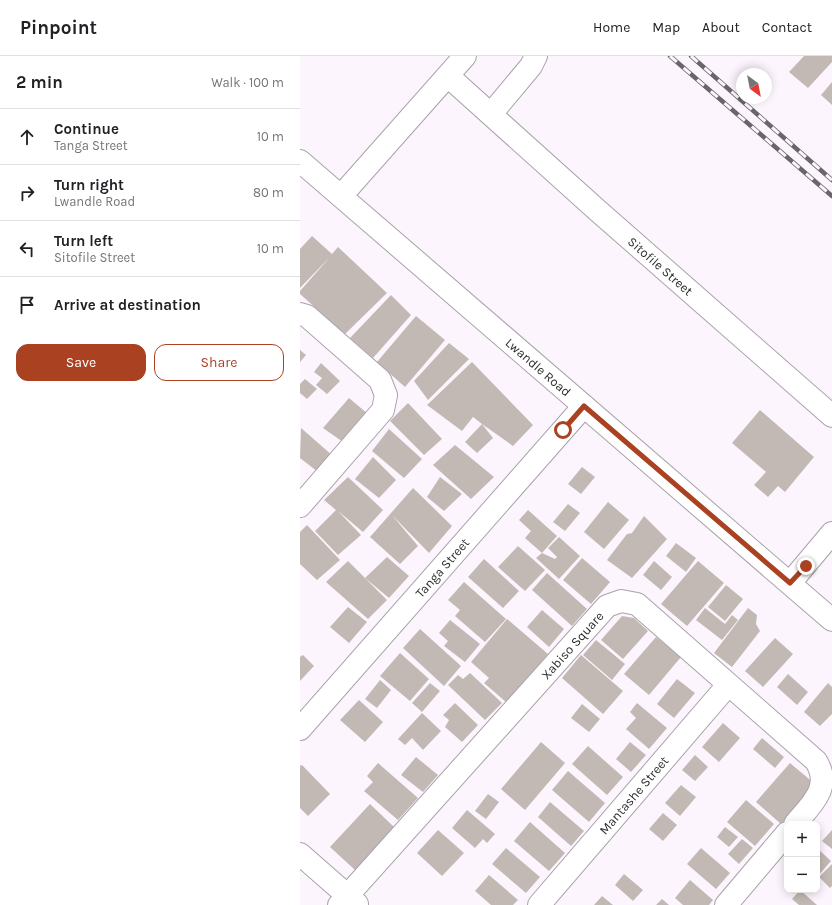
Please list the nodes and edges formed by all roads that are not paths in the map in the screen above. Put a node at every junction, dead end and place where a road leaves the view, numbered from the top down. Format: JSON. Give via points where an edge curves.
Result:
{"nodes":[{"id":1,"x":465,"y":56,"type":"edge"},
{"id":2,"x":536,"y":56,"type":"edge"},
{"id":3,"x":448,"y":76,"type":"junction"},
{"id":4,"x":491,"y":114,"type":"junction"},
{"id":5,"x":300,"y":160,"type":"edge"},
{"id":6,"x":341,"y":196,"type":"junction"},
{"id":7,"x":300,"y":314,"type":"edge"},
{"id":8,"x":584,"y":406,"type":"junction"},
{"id":9,"x":832,"y":416,"type":"edge"},
{"id":10,"x":300,"y":506,"type":"edge"},
{"id":11,"x":832,"y":533,"type":"edge"},
{"id":12,"x":790,"y":583,"type":"junction"},
{"id":13,"x":832,"y":620,"type":"edge"},
{"id":14,"x":728,"y":685,"type":"junction"},
{"id":15,"x":300,"y":729,"type":"edge"},
{"id":16,"x":798,"y":821,"type":"edge"},
{"id":17,"x":784,"y":837,"type":"edge"},
{"id":18,"x":300,"y":854,"type":"edge"},
{"id":19,"x":348,"y":902,"type":"edge"},
{"id":20,"x":539,"y":905,"type":"edge"},
{"id":21,"x":726,"y":905,"type":"edge"}],
"edges":[{"from":1,"to":3,"type":"street"},
{"from":2,"to":4,"type":"street","via":[[531,66]]},
{"from":3,"to":4,"type":"street","name":"Sitofile Street"},
{"from":3,"to":6,"type":"street"},
{"from":4,"to":9,"type":"street","name":"Sitofile Street"},
{"from":5,"to":6,"type":"street","name":"Lwandle Road"},
{"from":6,"to":8,"type":"street","name":"Lwandle Road"},
{"from":7,"to":10,"type":"street","via":[[307,316],[380,380],[386,395],[383,410]]},
{"from":8,"to":12,"type":"street","name":"Lwandle Road"},
{"from":8,"to":15,"type":"street","name":"Tanga Street"},
{"from":11,"to":12,"type":"street"},
{"from":12,"to":13,"type":"street","name":"Lwandle Road"},
{"from":14,"to":16,"type":"street","name":"Xabiso Square","via":[[820,766],[824,785],[822,793]]},
{"from":14,"to":19,"type":"street","name":"Xabiso Square","via":[[636,604],[629,601],[610,604]]},
{"from":14,"to":20,"type":"street","name":"Mantashe Street"},
{"from":17,"to":21,"type":"street"},
{"from":18,"to":19,"type":"street"}]}
